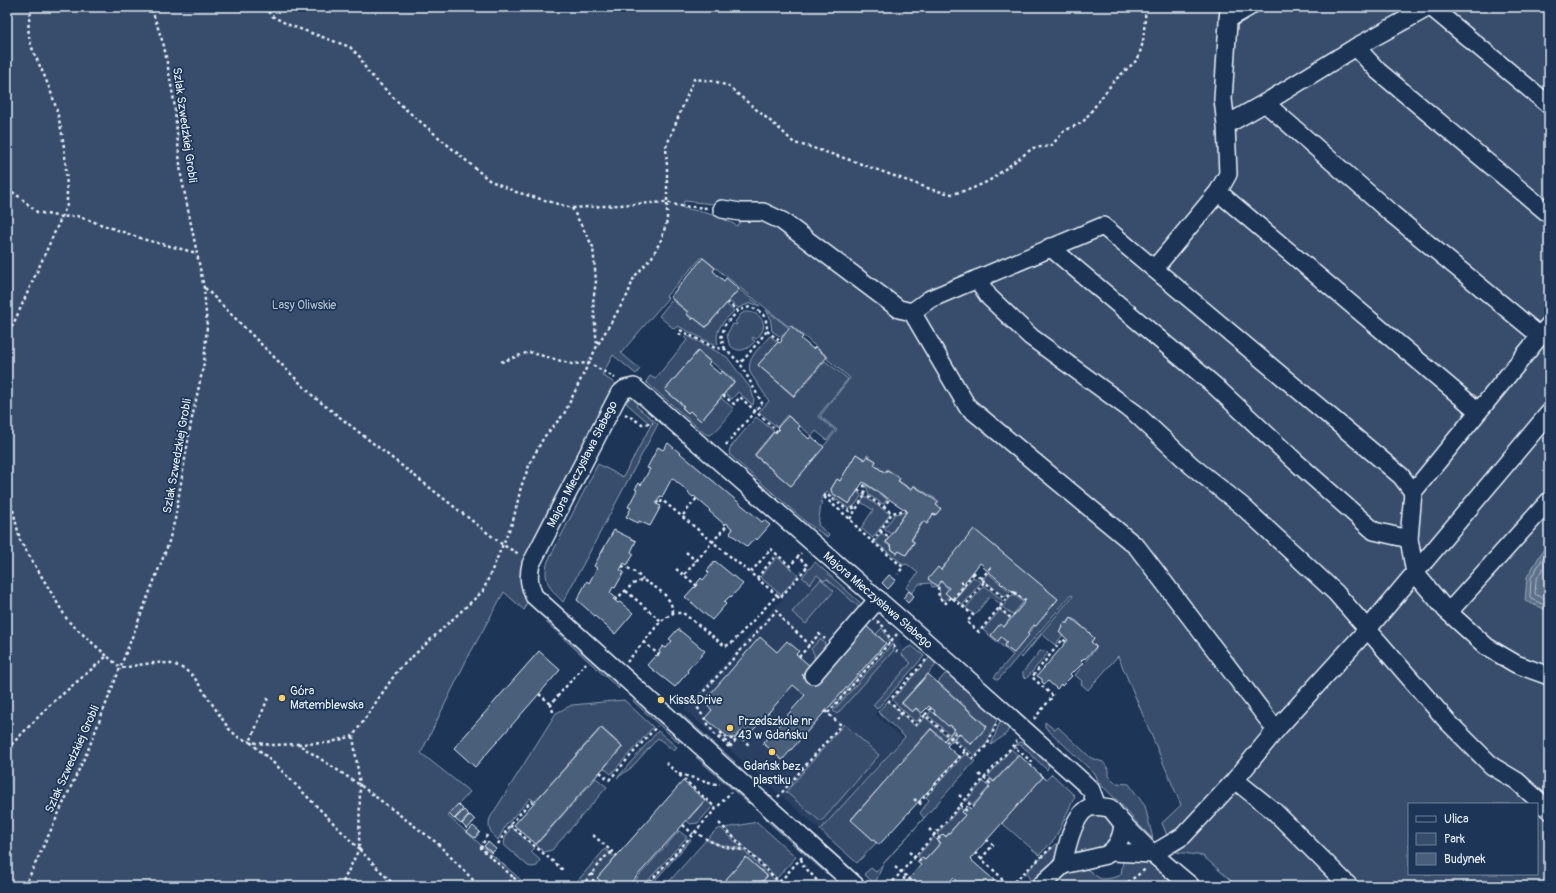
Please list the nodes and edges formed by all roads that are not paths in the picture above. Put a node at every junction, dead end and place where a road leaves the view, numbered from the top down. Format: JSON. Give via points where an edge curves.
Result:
{"nodes":[{"id":1,"x":1249,"y":7,"type":"edge"},
{"id":2,"x":1430,"y":7,"type":"edge"},
{"id":3,"x":1229,"y":13,"type":"edge"},
{"id":4,"x":1356,"y":47,"type":"junction"},
{"id":5,"x":1265,"y":103,"type":"junction"},
{"id":6,"x":1549,"y":105,"type":"edge"},
{"id":7,"x":1226,"y":125,"type":"junction"},
{"id":8,"x":1218,"y":192,"type":"junction"},
{"id":9,"x":722,"y":209,"type":"road end"},
{"id":10,"x":1549,"y":214,"type":"edge"},
{"id":11,"x":1050,"y":247,"type":"junction"},
{"id":12,"x":1154,"y":269,"type":"junction"},
{"id":13,"x":977,"y":279,"type":"junction"},
{"id":14,"x":912,"y":312,"type":"junction"},
{"id":15,"x":1545,"y":331,"type":"edge"},
{"id":16,"x":1478,"y":411,"type":"junction"},
{"id":17,"x":1549,"y":413,"type":"edge"},
{"id":18,"x":1413,"y":492,"type":"junction"},
{"id":19,"x":1549,"y":501,"type":"edge"},
{"id":20,"x":1409,"y":539,"type":"junction"},
{"id":21,"x":1415,"y":573,"type":"junction"},
{"id":22,"x":878,"y":599,"type":"junction"},
{"id":23,"x":1446,"y":610,"type":"junction"},
{"id":24,"x":1367,"y":630,"type":"junction"},
{"id":25,"x":813,"y":675,"type":"dead end"},
{"id":26,"x":1549,"y":676,"type":"edge"},
{"id":27,"x":1276,"y":730,"type":"junction"},
{"id":28,"x":1235,"y":780,"type":"junction"},
{"id":29,"x":1097,"y":806,"type":"junction"},
{"id":30,"x":1549,"y":810,"type":"edge"},
{"id":31,"x":1123,"y":824,"type":"junction"},
{"id":32,"x":1111,"y":852,"type":"junction"},
{"id":33,"x":1155,"y":855,"type":"junction"},
{"id":34,"x":1062,"y":865,"type":"junction"},
{"id":35,"x":856,"y":886,"type":"edge"},
{"id":36,"x":1040,"y":886,"type":"edge"},
{"id":37,"x":1191,"y":886,"type":"edge"},
{"id":38,"x":1349,"y":886,"type":"edge"}],
"edges":[{"from":1,"to":3,"type":"street"},
{"from":2,"to":4,"type":"street"},
{"from":2,"to":6,"type":"street"},
{"from":3,"to":7,"type":"street","via":[[1222,99]]},
{"from":4,"to":5,"type":"street"},
{"from":4,"to":10,"type":"street","via":[[1378,71]]},
{"from":5,"to":7,"type":"street"},
{"from":5,"to":15,"type":"street","via":[[1392,214]]},
{"from":7,"to":8,"type":"street","via":[[1228,174]]},
{"from":8,"to":12,"type":"street"},
{"from":8,"to":16,"type":"street"},
{"from":9,"to":14,"type":"street","via":[[763,212],[782,221],[899,309]]},
{"from":11,"to":12,"type":"street","via":[[1103,226]]},
{"from":11,"to":13,"type":"street"},
{"from":11,"to":20,"type":"street","via":[[1215,386],[1374,531]]},
{"from":12,"to":18,"type":"street","via":[[1401,476]]},
{"from":13,"to":14,"type":"street","via":[[930,299]]},
{"from":13,"to":24,"type":"street","via":[[988,297],[1031,337],[1135,413],[1192,466],[1241,505],[1336,593]]},
{"from":14,"to":27,"type":"street","via":[[967,406],[1137,547]]},
{"from":15,"to":16,"type":"street"},
{"from":16,"to":18,"type":"street"},
{"from":17,"to":21,"type":"street"},
{"from":18,"to":20,"type":"street"},
{"from":19,"to":23,"type":"street","via":[[1455,605]]},
{"from":20,"to":21,"type":"street"},
{"from":21,"to":23,"type":"street"},
{"from":21,"to":24,"type":"street"},
{"from":22,"to":25,"type":"street"},
{"from":22,"to":29,"type":"street","name":"Majora Mieczysława Słabego","via":[[1084,783],[1091,790]]},
{"from":22,"to":35,"type":"street","name":"Majora Mieczysława Słabego","via":[[634,387],[619,394],[532,562],[528,575],[534,596],[542,605]]},
{"from":23,"to":26,"type":"street","via":[[1487,647],[1516,664]]},
{"from":24,"to":27,"type":"street"},
{"from":24,"to":30,"type":"street","via":[[1447,721],[1492,766],[1517,781]]},
{"from":27,"to":28,"type":"street"},
{"from":28,"to":33,"type":"street","via":[[1183,836]]},
{"from":28,"to":38,"type":"street","via":[[1275,812]]},
{"from":29,"to":31,"type":"street","via":[[1110,808]]},
{"from":29,"to":34,"type":"street","via":[[1088,808],[1079,818],[1069,837]]},
{"from":31,"to":32,"type":"street","via":[[1121,839]]},
{"from":31,"to":33,"type":"street"},
{"from":32,"to":33,"type":"street"},
{"from":32,"to":34,"type":"street"},
{"from":33,"to":37,"type":"street"},
{"from":34,"to":36,"type":"street"}]}
